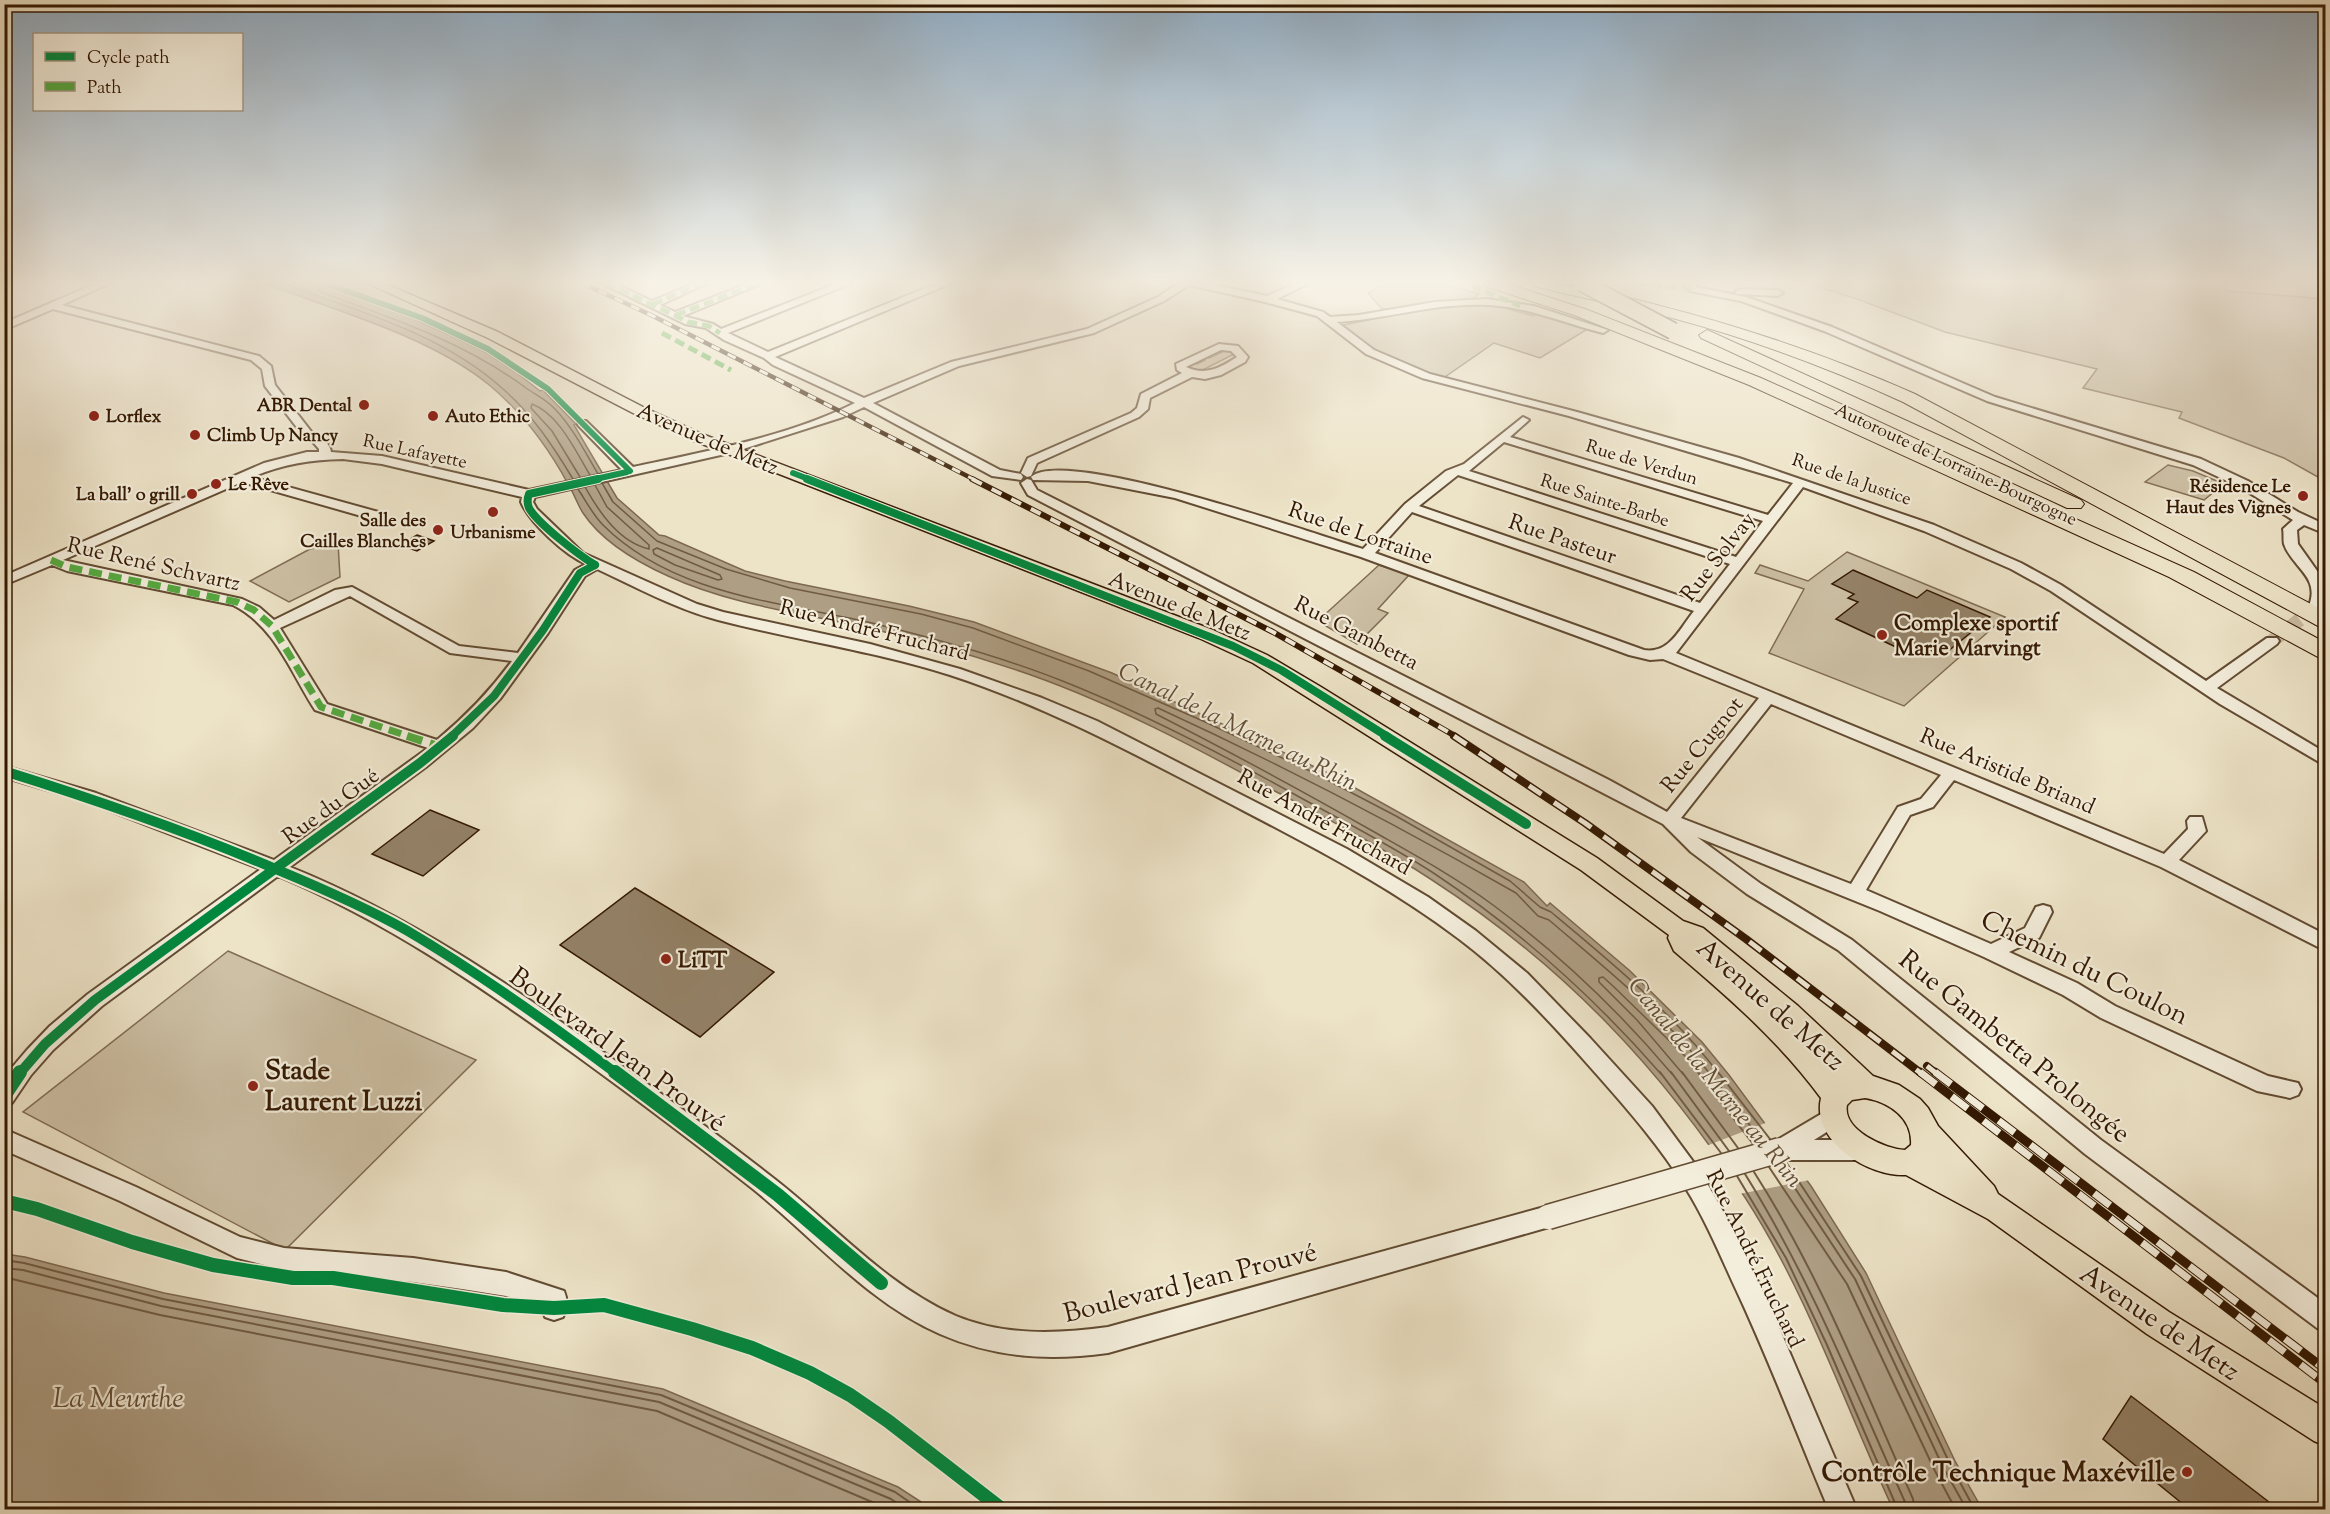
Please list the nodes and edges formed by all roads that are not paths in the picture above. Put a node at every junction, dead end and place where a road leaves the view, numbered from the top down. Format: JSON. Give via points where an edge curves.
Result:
{"nodes":[{"id":1,"x":238,"y":354,"type":"edge"},
{"id":2,"x":532,"y":354,"type":"edge"},
{"id":3,"x":763,"y":354,"type":"edge"},
{"id":4,"x":774,"y":354,"type":"edge"},
{"id":5,"x":995,"y":354,"type":"edge"},
{"id":6,"x":1204,"y":354,"type":"edge"},
{"id":7,"x":1240,"y":354,"type":"edge"},
{"id":8,"x":1374,"y":354,"type":"edge"},
{"id":9,"x":1686,"y":354,"type":"edge"},
{"id":10,"x":1722,"y":354,"type":"edge"},
{"id":11,"x":1747,"y":354,"type":"edge"},
{"id":12,"x":1807,"y":354,"type":"edge"},
{"id":13,"x":1885,"y":354,"type":"edge"},
{"id":14,"x":768,"y":356,"type":"junction"},
{"id":15,"x":1191,"y":374,"type":"junction"},
{"id":16,"x":863,"y":402,"type":"junction"},
{"id":17,"x":1523,"y":420,"type":"dead end"},
{"id":18,"x":582,"y":423,"type":"dead end"},
{"id":19,"x":309,"y":436,"type":"junction"},
{"id":20,"x":1502,"y":438,"type":"junction"},
{"id":21,"x":730,"y":449,"type":"junction"},
{"id":22,"x":324,"y":455,"type":"junction"},
{"id":23,"x":292,"y":459,"type":"junction"},
{"id":24,"x":630,"y":471,"type":"junction"},
{"id":25,"x":1460,"y":472,"type":"junction"},
{"id":26,"x":1027,"y":477,"type":"junction"},
{"id":27,"x":241,"y":478,"type":"junction"},
{"id":28,"x":1800,"y":482,"type":"junction"},
{"id":29,"x":529,"y":494,"type":"junction"},
{"id":30,"x":1410,"y":507,"type":"junction"},
{"id":31,"x":377,"y":516,"type":"dead end"},
{"id":32,"x":1772,"y":520,"type":"junction"},
{"id":33,"x":2304,"y":521,"type":"junction"},
{"id":34,"x":2325,"y":530,"type":"edge"},
{"id":35,"x":1366,"y":554,"type":"junction"},
{"id":36,"x":51,"y":561,"type":"junction"},
{"id":37,"x":1739,"y":562,"type":"junction"},
{"id":38,"x":595,"y":565,"type":"junction"},
{"id":39,"x":2186,"y":577,"type":"junction"},
{"id":40,"x":4,"y":581,"type":"edge"},
{"id":41,"x":1703,"y":609,"type":"junction"},
{"id":42,"x":2320,"y":614,"type":"edge"},
{"id":43,"x":272,"y":626,"type":"junction"},
{"id":44,"x":2325,"y":632,"type":"edge"},
{"id":45,"x":2272,"y":641,"type":"tunnel mouth"},
{"id":46,"x":2325,"y":652,"type":"edge"},
{"id":47,"x":1665,"y":654,"type":"junction"},
{"id":48,"x":521,"y":658,"type":"junction"},
{"id":49,"x":2206,"y":688,"type":"junction"},
{"id":50,"x":1768,"y":697,"type":"junction"},
{"id":51,"x":441,"y":747,"type":"junction"},
{"id":52,"x":2325,"y":761,"type":"edge"},
{"id":53,"x":4,"y":771,"type":"edge"},
{"id":54,"x":1951,"y":773,"type":"junction"},
{"id":55,"x":1670,"y":820,"type":"junction"},
{"id":56,"x":2196,"y":821,"type":"dead end"},
{"id":57,"x":2167,"y":862,"type":"junction"},
{"id":58,"x":277,"y":868,"type":"junction"},
{"id":59,"x":1855,"y":893,"type":"junction"},
{"id":60,"x":2043,"y":912,"type":"dead end"},
{"id":61,"x":1674,"y":927,"type":"junction"},
{"id":62,"x":2325,"y":944,"type":"edge"},
{"id":63,"x":1991,"y":952,"type":"junction"},
{"id":64,"x":1865,"y":1086,"type":"junction"},
{"id":65,"x":2290,"y":1089,"type":"dead end"},
{"id":66,"x":4,"y":1096,"type":"edge"},
{"id":67,"x":1834,"y":1106,"type":"junction"},
{"id":68,"x":1927,"y":1134,"type":"junction"},
{"id":69,"x":4,"y":1139,"type":"edge"},
{"id":70,"x":1780,"y":1150,"type":"junction"},
{"id":71,"x":1859,"y":1150,"type":"junction"},
{"id":72,"x":1909,"y":1162,"type":"junction"},
{"id":73,"x":1998,"y":1209,"type":"junction"},
{"id":74,"x":554,"y":1308,"type":"dead end"},
{"id":75,"x":2325,"y":1318,"type":"edge"},
{"id":76,"x":2325,"y":1429,"type":"edge"},
{"id":77,"x":1844,"y":1509,"type":"edge"}],
"edges":[{"from":1,"to":19,"type":"street","via":[[255,358],[267,369],[270,386]]},
{"from":2,"to":21,"type":"main road","name":"Avenue de Metz","via":[[669,425]]},
{"from":3,"to":14,"type":"street","name":"Rue Gambetta"},
{"from":4,"to":14,"type":"street"},
{"from":5,"to":16,"type":"street","name":"Rue Lafayette","via":[[972,359]]},
{"from":6,"to":15,"type":"street","via":[[1180,366]]},
{"from":7,"to":15,"type":"street","via":[[1241,360],[1212,376]]},
{"from":8,"to":28,"type":"street","name":"Rue de la Justice","via":[[1418,374],[1626,429]]},
{"from":9,"to":39,"type":"highway"},
{"from":10,"to":39,"type":"highway","name":"Autoroute de Lorraine-Bourgogne","bridge":true,"via":[[1972,470]]},
{"from":11,"to":44,"type":"highway","name":"Autoroute de Lorraine-Bourgogne","via":[[2094,514]]},
{"from":12,"to":42,"type":"highway","via":[[1928,408]]},
{"from":13,"to":33,"type":"street","via":[[1991,399],[2197,462],[2244,484]]},
{"from":14,"to":16,"type":"street","name":"Rue Gambetta"},
{"from":15,"to":26,"type":"street","via":[[1145,396],[1136,415],[1032,461]]},
{"from":16,"to":21,"type":"street","name":"Rue Lafayette","via":[[838,415]]},
{"from":16,"to":26,"type":"street","name":"Rue Gambetta","via":[[996,473]]},
{"from":17,"to":20,"type":"street"},
{"from":18,"to":24,"type":"street"},
{"from":19,"to":22,"type":"street","via":[[325,450]]},
{"from":19,"to":23,"type":"street"},
{"from":20,"to":25,"type":"street"},
{"from":20,"to":32,"type":"street","name":"Rue de Verdun"},
{"from":21,"to":24,"type":"street","name":"Rue Lafayette"},
{"from":21,"to":61,"type":"main road","name":"Avenue de Metz","via":[[1206,634],[1260,659],[1589,864]]},
{"from":22,"to":23,"type":"street","name":"Rue Lafayette"},
{"from":22,"to":29,"type":"street","name":"Rue Lafayette","via":[[382,460]]},
{"from":23,"to":27,"type":"street","name":"Rue Lafayette"},
{"from":24,"to":29,"type":"street","name":"Rue Lafayette"},
{"from":25,"to":30,"type":"street","via":[[1450,474]]},
{"from":25,"to":37,"type":"street","name":"Rue Sainte-Barbe"},
{"from":26,"to":35,"type":"street","name":"Rue de Lorraine","via":[[1067,476],[1162,490]]},
{"from":26,"to":55,"type":"street","name":"Rue Gambetta","via":[[1032,492]]},
{"from":27,"to":31,"type":"street"},
{"from":27,"to":36,"type":"street","name":"Rue Lafayette"},
{"from":28,"to":32,"type":"street","name":"Rue Solvay"},
{"from":28,"to":49,"type":"street","name":"Rue de la Justice","via":[[1903,518],[2025,570]]},
{"from":29,"to":38,"type":"street","name":"Rue André Fruchard","via":[[531,511],[574,552]]},
{"from":30,"to":35,"type":"street"},
{"from":30,"to":41,"type":"street","name":"Rue Pasteur"},
{"from":32,"to":37,"type":"street","name":"Rue Solvay"},
{"from":33,"to":34,"type":"street"},
{"from":33,"to":42,"type":"street","via":[[2290,529],[2289,537],[2320,589]]},
{"from":35,"to":47,"type":"street","name":"Rue de Lorraine","via":[[1634,652]]},
{"from":36,"to":40,"type":"street","name":"Rue Lafayette"},
{"from":36,"to":43,"type":"street","name":"Rue René Schvartz","via":[[237,602],[254,610]]},
{"from":37,"to":41,"type":"street","name":"Rue Solvay"},
{"from":38,"to":48,"type":"street","name":"Rue du Gué","via":[[580,573]]},
{"from":38,"to":77,"type":"street","name":"Rue André Fruchard","via":[[720,616],[870,648],[1036,701],[1119,739],[1341,854],[1462,931],[1520,979],[1583,1044],[1644,1113],[1692,1178],[1759,1311]]},
{"from":39,"to":46,"type":"highway","name":"Autoroute de Lorraine-Bourgogne"},
{"from":41,"to":47,"type":"street","name":"Rue Solvay"},
{"from":43,"to":48,"type":"street","via":[[352,591],[455,650]]},
{"from":43,"to":51,"type":"street","name":"Rue René Schvartz","via":[[321,707]]},
{"from":45,"to":49,"type":"street"},
{"from":47,"to":50,"type":"street","name":"Rue Aristide Briand"},
{"from":48,"to":51,"type":"street","name":"Rue du Gué","via":[[494,696]]},
{"from":49,"to":52,"type":"street","name":"Rue de la Justice"},
{"from":50,"to":54,"type":"street","name":"Rue Aristide Briand"},
{"from":50,"to":55,"type":"street","name":"Rue Cugnot"},
{"from":51,"to":58,"type":"street","name":"Rue du Gué"},
{"from":53,"to":58,"type":"street","name":"Boulevard Jean Prouvé","via":[[109,804]]},
{"from":54,"to":57,"type":"street","name":"Rue Aristide Briand"},
{"from":54,"to":59,"type":"street","via":[[1927,803],[1904,812]]},
{"from":55,"to":59,"type":"street","name":"Chemin du Coulon"},
{"from":55,"to":75,"type":"street","name":"Rue Gambetta Prolongée","via":[[1697,848],[1754,889],[1845,945],[2093,1147]]},
{"from":56,"to":57,"type":"street","via":[[2197,831]]},
{"from":57,"to":62,"type":"street","name":"Rue Aristide Briand"},
{"from":58,"to":66,"type":"street","name":"Rue du Gué","via":[[80,1012],[48,1040]]},
{"from":58,"to":70,"type":"street","name":"Boulevard Jean Prouvé","bridge":true,"via":[[405,930],[552,1025],[778,1196],[881,1283],[918,1309],[977,1335],[1032,1346],[1108,1340]]},
{"from":59,"to":63,"type":"street","name":"Chemin du Coulon"},
{"from":60,"to":63,"type":"street","via":[[2032,933]]},
{"from":61,"to":64,"type":"main road","name":"Avenue de Metz","via":[[1694,935],[1719,953]]},
{"from":61,"to":67,"type":"main road","name":"Avenue de Metz","via":[[1683,944],[1784,1033],[1816,1068]]},
{"from":63,"to":65,"type":"street","name":"Chemin du Coulon","via":[[2255,1080],[2273,1088]]},
{"from":64,"to":67,"type":"main road","via":[[1843,1090]]},
{"from":64,"to":68,"type":"main road","via":[[1881,1089],[1912,1108]]},
{"from":67,"to":70,"type":"street","name":"Boulevard Jean Prouvé"},
{"from":67,"to":71,"type":"main road","via":[[1838,1128]]},
{"from":68,"to":72,"type":"main road","via":[[1927,1147]]},
{"from":68,"to":73,"type":"main road","name":"Avenue de Metz"},
{"from":69,"to":74,"type":"street","via":[[237,1247],[284,1259],[413,1270],[506,1284],[555,1299]]},
{"from":70,"to":71,"type":"street","name":"Boulevard Jean Prouvé"},
{"from":71,"to":72,"type":"main road","via":[[1884,1160]]},
{"from":72,"to":73,"type":"main road","name":"Avenue de Metz"},
{"from":73,"to":76,"type":"main road","name":"Avenue de Metz","via":[[2158,1323]]}]}
